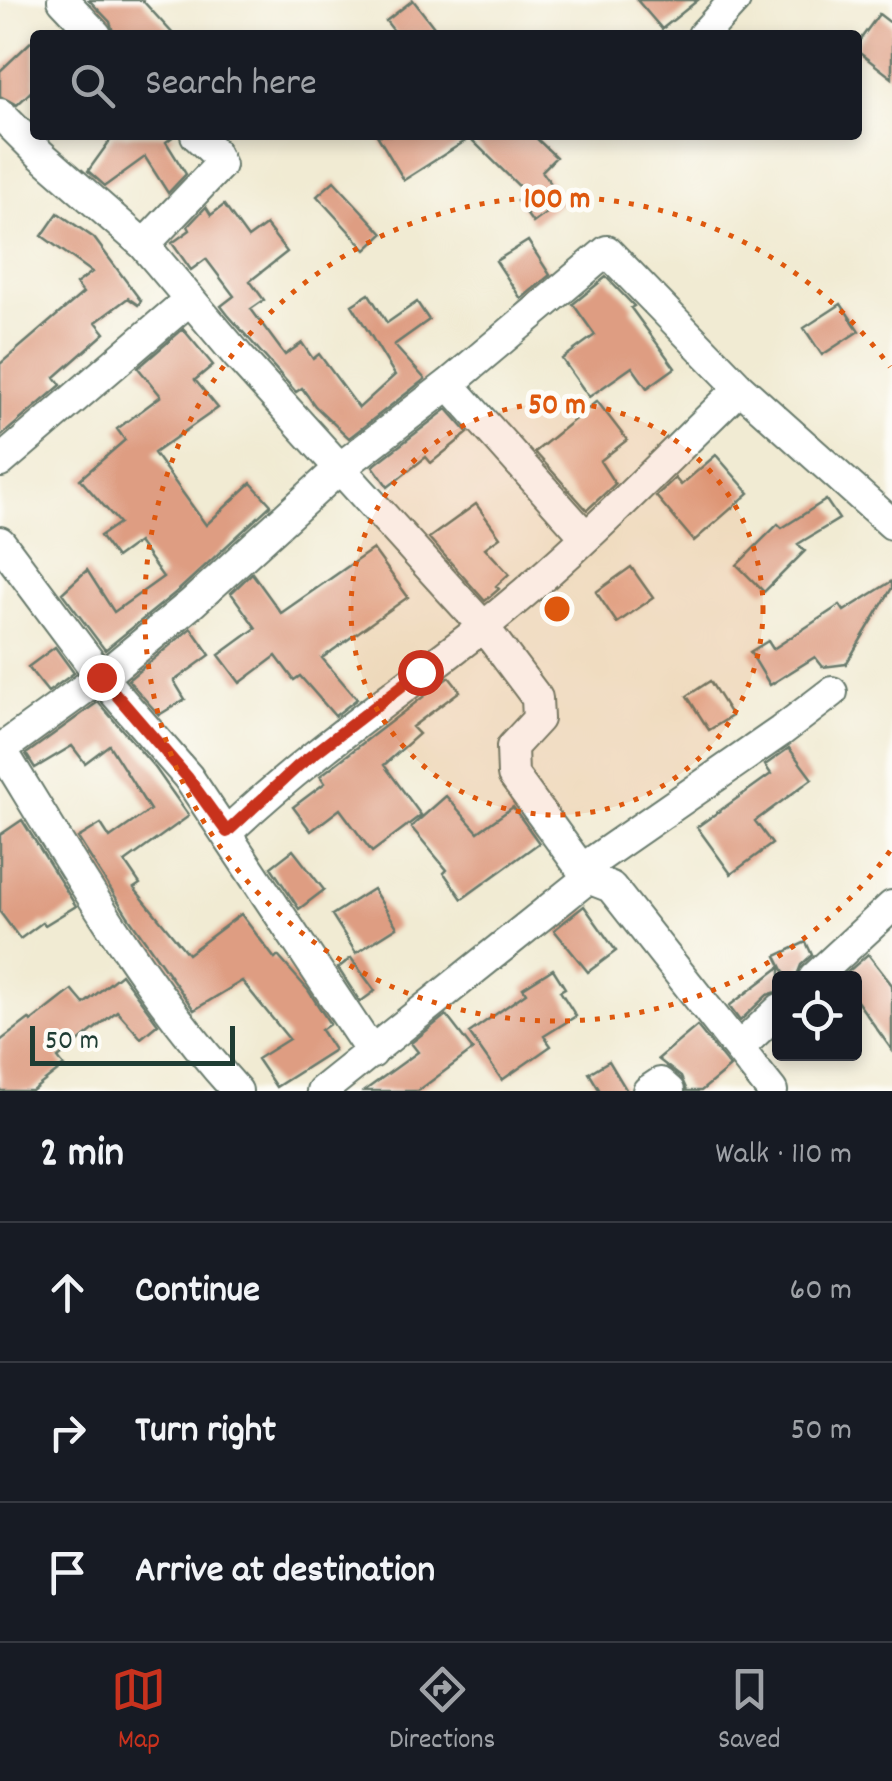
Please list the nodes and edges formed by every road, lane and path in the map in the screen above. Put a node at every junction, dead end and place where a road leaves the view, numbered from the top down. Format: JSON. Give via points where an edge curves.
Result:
{"nodes":[{"id":1,"x":62,"y":0,"type":"edge"},
{"id":2,"x":735,"y":0,"type":"edge"},
{"id":3,"x":91,"y":30,"type":"edge"},
{"id":4,"x":708,"y":30,"type":"edge"},
{"id":5,"x":0,"y":114,"type":"edge"},
{"id":6,"x":201,"y":140,"type":"edge"},
{"id":7,"x":144,"y":245,"type":"junction"},
{"id":8,"x":190,"y":299,"type":"junction"},
{"id":9,"x":449,"y":384,"type":"junction"},
{"id":10,"x":740,"y":388,"type":"junction"},
{"id":11,"x":0,"y":462,"type":"edge"},
{"id":12,"x":340,"y":468,"type":"junction"},
{"id":13,"x":892,"y":524,"type":"edge"},
{"id":14,"x":586,"y":537,"type":"junction"},
{"id":15,"x":0,"y":542,"type":"edge"},
{"id":16,"x":483,"y":626,"type":"junction"},
{"id":17,"x":101,"y":677,"type":"junction"},
{"id":18,"x":832,"y":692,"type":"dead end"},
{"id":19,"x":0,"y":750,"type":"edge"},
{"id":20,"x":227,"y":832,"type":"junction"},
{"id":21,"x":585,"y":874,"type":"junction"},
{"id":22,"x":892,"y":906,"type":"edge"},
{"id":23,"x":822,"y":971,"type":"edge"},
{"id":24,"x":772,"y":1017,"type":"edge"},
{"id":25,"x":739,"y":1048,"type":"junction"},
{"id":26,"x":372,"y":1053,"type":"junction"},
{"id":27,"x":755,"y":1085,"type":"edge"},
{"id":28,"x":238,"y":1091,"type":"edge"},
{"id":29,"x":322,"y":1091,"type":"edge"},
{"id":30,"x":648,"y":1091,"type":"edge"},
{"id":31,"x":668,"y":1091,"type":"edge"}],
"edges":[{"from":1,"to":3,"type":"street"},
{"from":2,"to":4,"type":"street"},
{"from":5,"to":7,"type":"street"},
{"from":6,"to":7,"type":"street","via":[[220,165]]},
{"from":7,"to":8,"type":"street"},
{"from":8,"to":11,"type":"street"},
{"from":8,"to":12,"type":"street"},
{"from":9,"to":10,"type":"street","via":[[608,250]]},
{"from":9,"to":12,"type":"street"},
{"from":9,"to":14,"type":"street"},
{"from":10,"to":13,"type":"street"},
{"from":10,"to":14,"type":"street"},
{"from":12,"to":16,"type":"street"},
{"from":12,"to":17,"type":"street"},
{"from":14,"to":16,"type":"street"},
{"from":15,"to":17,"type":"street"},
{"from":16,"to":20,"type":"street","via":[[298,766]]},
{"from":16,"to":21,"type":"street","via":[[537,698],[538,719],[512,747],[513,775]]},
{"from":17,"to":19,"type":"street"},
{"from":17,"to":20,"type":"street"},
{"from":18,"to":21,"type":"street"},
{"from":19,"to":28,"type":"street","via":[[194,1044]]},
{"from":20,"to":26,"type":"street"},
{"from":21,"to":25,"type":"street","via":[[612,887]]},
{"from":21,"to":26,"type":"street"},
{"from":22,"to":23,"type":"street"},
{"from":24,"to":25,"type":"street"},
{"from":25,"to":27,"type":"street"},
{"from":26,"to":29,"type":"street"},
{"from":30,"to":31,"type":"street","via":[[660,1083]]}]}
